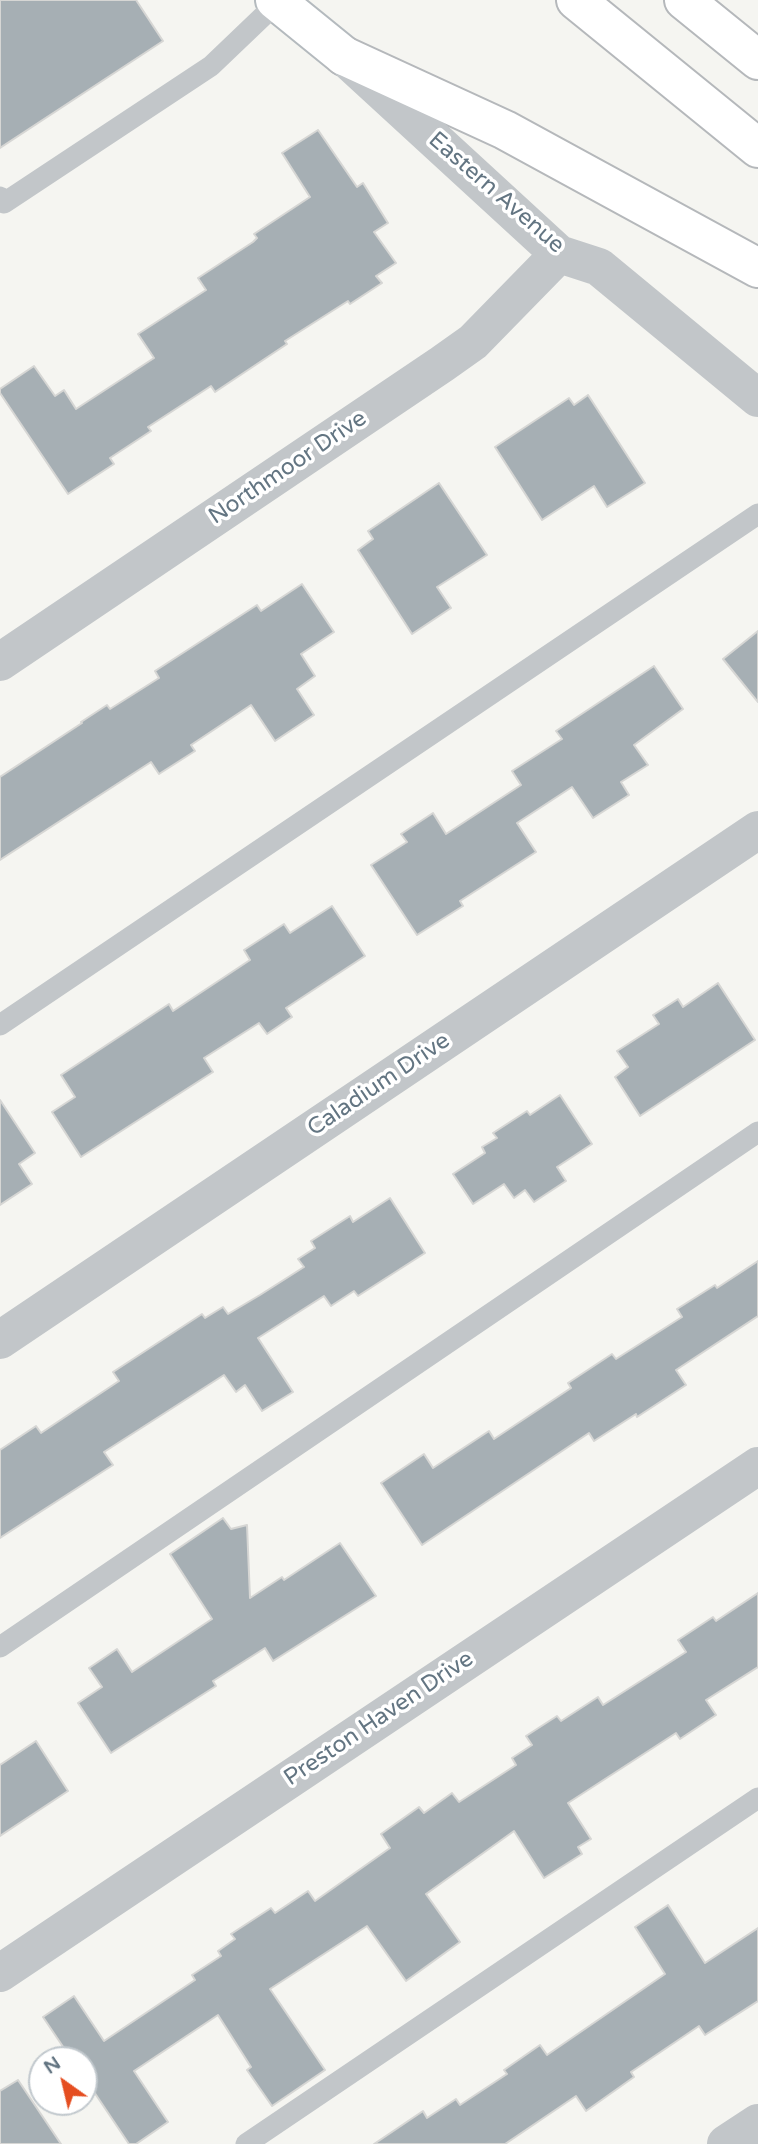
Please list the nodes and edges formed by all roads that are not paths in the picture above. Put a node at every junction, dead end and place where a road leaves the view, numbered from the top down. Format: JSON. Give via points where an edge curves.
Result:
{"nodes":[{"id":1,"x":576,"y":0,"type":"edge"},
{"id":2,"x":684,"y":0,"type":"edge"},
{"id":3,"x":276,"y":1,"type":"edge"},
{"id":4,"x":344,"y":56,"type":"junction"},
{"id":5,"x":758,"y":60,"type":"edge"},
{"id":6,"x":758,"y":148,"type":"edge"},
{"id":7,"x":0,"y":197,"type":"edge"},
{"id":8,"x":559,"y":254,"type":"junction"},
{"id":9,"x":758,"y":268,"type":"edge"},
{"id":10,"x":758,"y":398,"type":"edge"},
{"id":11,"x":758,"y":514,"type":"edge"},
{"id":12,"x":0,"y":662,"type":"edge"},
{"id":13,"x":758,"y":830,"type":"edge"},
{"id":14,"x":0,"y":1025,"type":"edge"},
{"id":15,"x":758,"y":1132,"type":"edge"},
{"id":16,"x":0,"y":1340,"type":"edge"},
{"id":17,"x":758,"y":1466,"type":"edge"},
{"id":18,"x":0,"y":1647,"type":"edge"},
{"id":19,"x":758,"y":1798,"type":"edge"},
{"id":20,"x":0,"y":1973,"type":"edge"},
{"id":21,"x":758,"y":2123,"type":"edge"},
{"id":22,"x":246,"y":2144,"type":"edge"},
{"id":23,"x":726,"y":2144,"type":"edge"}],
"edges":[{"from":1,"to":6,"type":"main road"},
{"from":2,"to":5,"type":"main road"},
{"from":3,"to":4,"type":"main road","name":"Eastern Avenue"},
{"from":3,"to":7,"type":"lane","via":[[211,66],[4,203]]},
{"from":4,"to":8,"type":"street","name":"Eastern Avenue"},
{"from":4,"to":9,"type":"main road","via":[[505,130]]},
{"from":8,"to":10,"type":"street","name":"Eastern Avenue","via":[[599,267]]},
{"from":8,"to":12,"type":"street","name":"Northmoor Drive","via":[[473,342],[442,365]]},
{"from":11,"to":14,"type":"lane"},
{"from":13,"to":16,"type":"street","name":"Caladium Drive"},
{"from":15,"to":18,"type":"lane"},
{"from":17,"to":20,"type":"street","name":"Preston Haven Drive"},
{"from":19,"to":22,"type":"lane"},
{"from":21,"to":23,"type":"street"}]}
